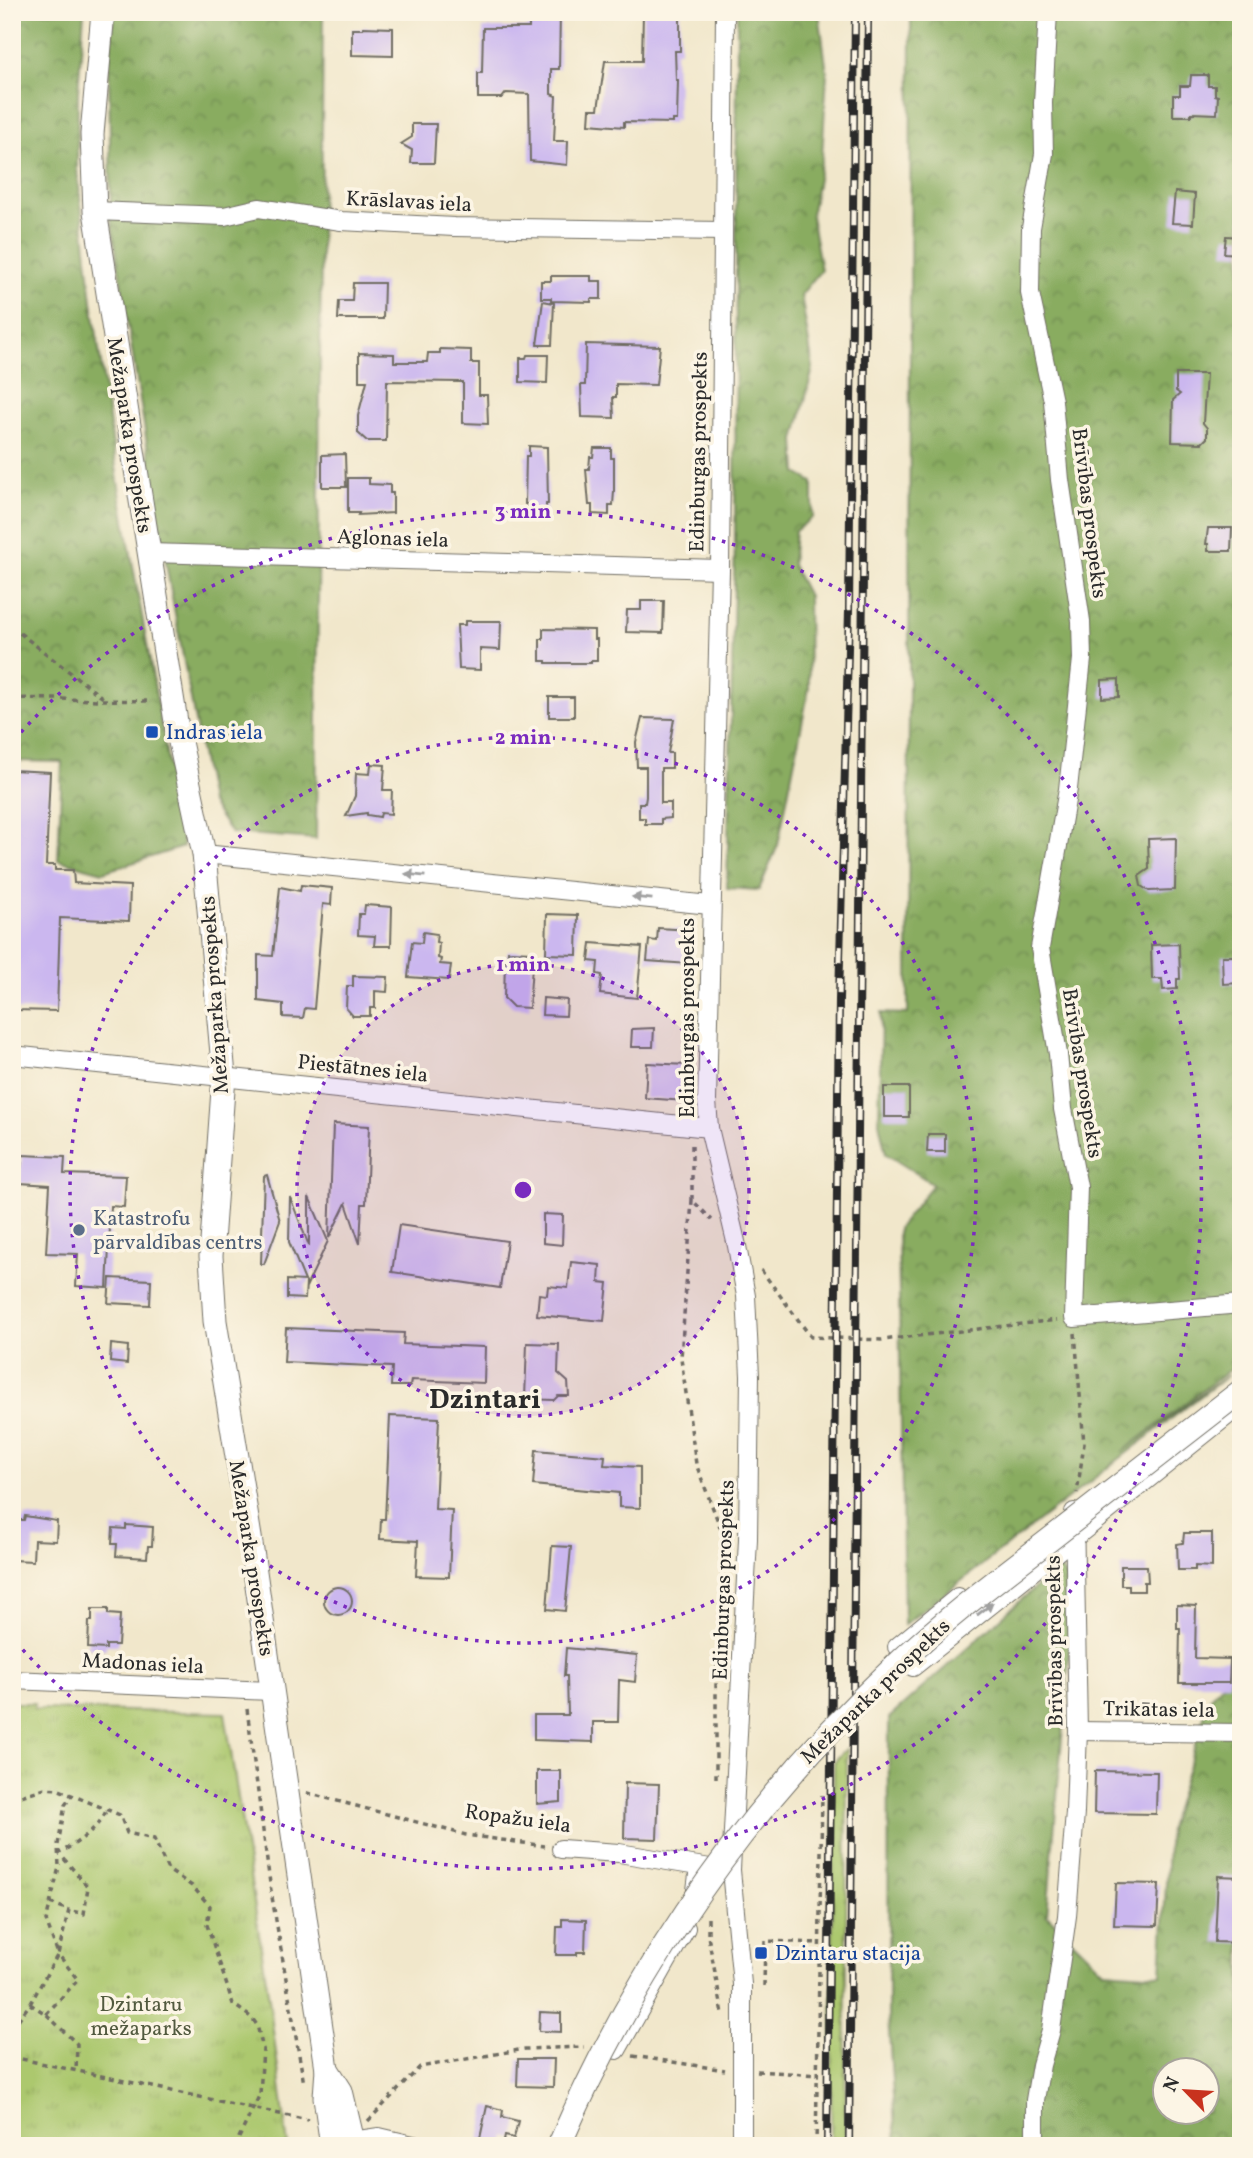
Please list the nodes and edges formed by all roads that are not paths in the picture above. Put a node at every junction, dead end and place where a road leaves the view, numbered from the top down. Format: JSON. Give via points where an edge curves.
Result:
{"nodes":[{"id":1,"x":103,"y":12,"type":"edge"},
{"id":2,"x":725,"y":12,"type":"edge"},
{"id":3,"x":1048,"y":12,"type":"edge"},
{"id":4,"x":96,"y":211,"type":"junction"},
{"id":5,"x":723,"y":231,"type":"junction"},
{"id":6,"x":149,"y":553,"type":"junction"},
{"id":7,"x":720,"y":569,"type":"junction"},
{"id":8,"x":204,"y":854,"type":"junction"},
{"id":9,"x":710,"y":905,"type":"junction"},
{"id":10,"x":12,"y":1055,"type":"edge"},
{"id":11,"x":224,"y":1076,"type":"junction"},
{"id":12,"x":709,"y":1128,"type":"junction"},
{"id":13,"x":1241,"y":1304,"type":"edge"},
{"id":14,"x":1241,"y":1378,"type":"edge"},
{"id":15,"x":1241,"y":1391,"type":"edge"},
{"id":16,"x":1241,"y":1405,"type":"edge"},
{"id":17,"x":1074,"y":1507,"type":"junction"},
{"id":18,"x":1075,"y":1537,"type":"junction"},
{"id":19,"x":897,"y":1647,"type":"dead end"},
{"id":20,"x":913,"y":1667,"type":"dead end"},
{"id":21,"x":12,"y":1680,"type":"edge"},
{"id":22,"x":272,"y":1691,"type":"junction"},
{"id":23,"x":1078,"y":1731,"type":"junction"},
{"id":24,"x":1241,"y":1732,"type":"edge"},
{"id":25,"x":561,"y":1849,"type":"road end"},
{"id":26,"x":699,"y":1867,"type":"junction"},
{"id":27,"x":731,"y":1870,"type":"junction"},
{"id":28,"x":615,"y":2053,"type":"road end"},
{"id":29,"x":347,"y":2139,"type":"edge"},
{"id":30,"x":418,"y":2146,"type":"edge"},
{"id":31,"x":559,"y":2146,"type":"edge"},
{"id":32,"x":742,"y":2146,"type":"edge"},
{"id":33,"x":1035,"y":2146,"type":"edge"}],
"edges":[{"from":1,"to":4,"type":"main road","name":"Mežaparka prospekts","via":[[92,134]]},
{"from":2,"to":5,"type":"street","name":"Edinburgas prospekts"},
{"from":3,"to":13,"type":"street","name":"Brīvības prospekts","via":[[1044,154],[1031,228],[1030,293],[1053,401],[1082,659],[1068,789],[1040,948],[1078,1187],[1074,1318]]},
{"from":4,"to":5,"type":"street","name":"Krāslavas iela","via":[[224,216],[259,208],[341,221],[454,227]]},
{"from":4,"to":6,"type":"main road","name":"Mežaparka prospekts"},
{"from":5,"to":7,"type":"street","name":"Edinburgas prospekts"},
{"from":6,"to":7,"type":"street","name":"Aglonas iela"},
{"from":6,"to":8,"type":"main road","name":"Mežaparka prospekts","via":[[177,727]]},
{"from":7,"to":9,"type":"street","name":"Edinburgas prospekts"},
{"from":9,"to":8,"type":"street","one_way":true},
{"from":8,"to":11,"type":"main road","name":"Mežaparka prospekts"},
{"from":9,"to":12,"type":"street","name":"Edinburgas prospekts"},
{"from":10,"to":11,"type":"street","name":"Piestātnes iela"},
{"from":11,"to":12,"type":"street","name":"Piestātnes iela"},
{"from":11,"to":22,"type":"main road","name":"Mežaparka prospekts","via":[[211,1256],[215,1321]]},
{"from":12,"to":27,"type":"street","name":"Edinburgas prospekts","via":[[746,1296],[748,1539]]},
{"from":14,"to":17,"type":"street"},
{"from":15,"to":31,"type":"main road","name":"Mežaparka prospekts","bridge":true,"via":[[970,1601],[827,1733],[738,1836],[669,1936],[601,2053]]},
{"from":16,"to":18,"type":"street"},
{"from":17,"to":18,"type":"street","name":"Brīvības prospekts"},
{"from":17,"to":19,"type":"street"},
{"from":20,"to":18,"type":"street","one_way":true},
{"from":18,"to":23,"type":"street","name":"Brīvības prospekts"},
{"from":21,"to":22,"type":"street","name":"Madonas iela"},
{"from":22,"to":29,"type":"main road","name":"Mežaparka prospekts","via":[[327,2069],[341,2091]]},
{"from":23,"to":24,"type":"street","name":"Trikātas iela"},
{"from":23,"to":33,"type":"street","name":"Brīvības prospekts","via":[[1067,1916],[1051,2030],[1035,2100]]},
{"from":25,"to":26,"type":"street","name":"Ropažu iela","via":[[619,1853]]},
{"from":26,"to":27,"type":"street","name":"Ropažu iela"},
{"from":26,"to":28,"type":"street","via":[[694,1913]]},
{"from":27,"to":32,"type":"street","name":"Edinburgas prospekts","via":[[742,1984],[735,2070]]},
{"from":29,"to":30,"type":"street","via":[[379,2137]]}]}
